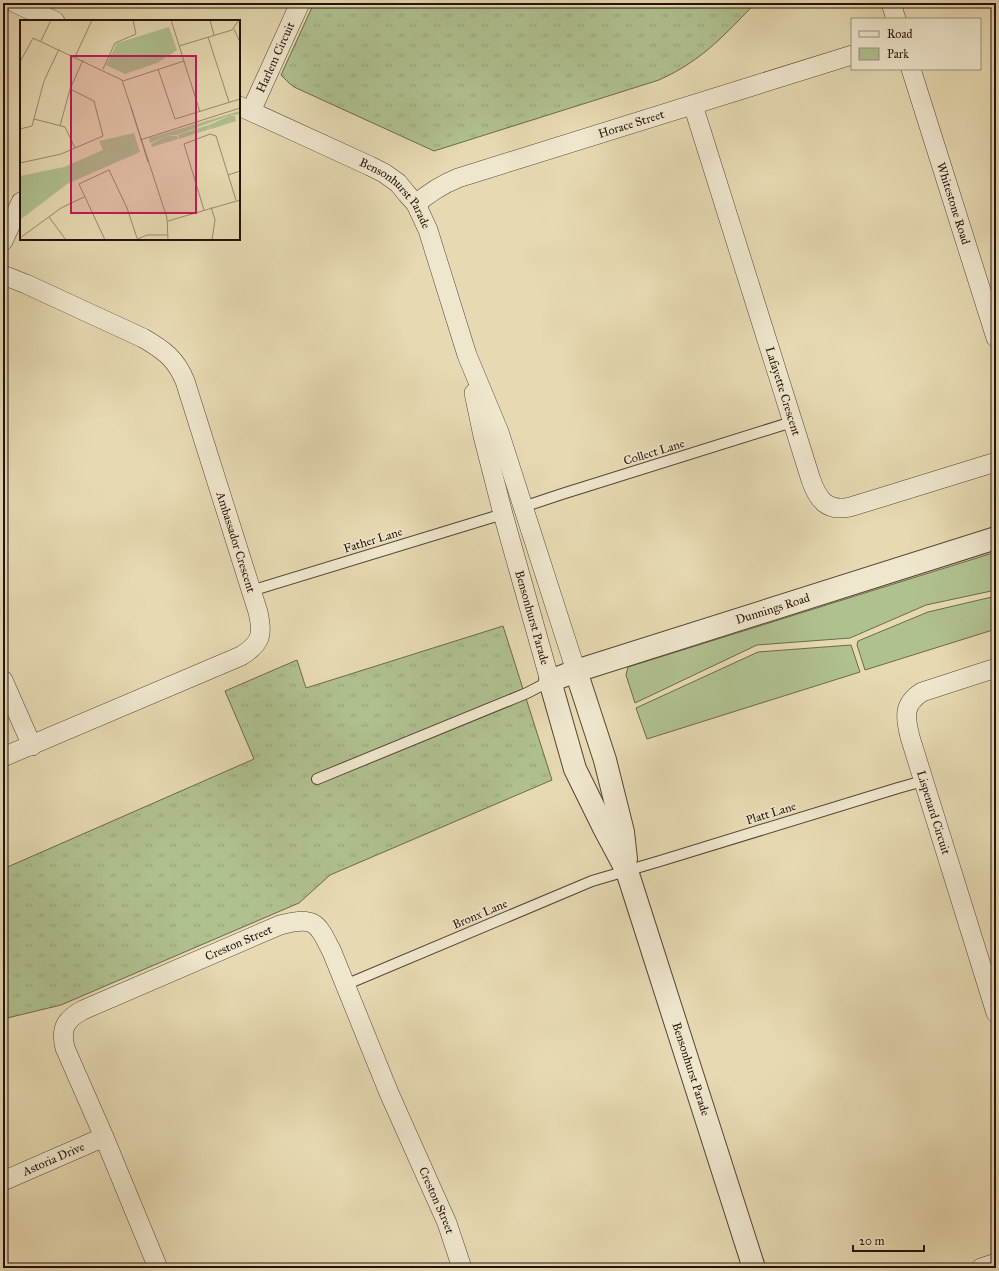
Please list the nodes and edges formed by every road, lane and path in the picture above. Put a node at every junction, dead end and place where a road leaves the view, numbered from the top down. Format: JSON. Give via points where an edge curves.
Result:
{"nodes":[{"id":1,"x":300,"y":3,"type":"edge"},
{"id":2,"x":891,"y":3,"type":"edge"},
{"id":3,"x":25,"y":5,"type":"edge"},
{"id":4,"x":896,"y":18,"type":"edge"},
{"id":5,"x":53,"y":20,"type":"edge"},
{"id":6,"x":851,"y":55,"type":"edge"},
{"id":7,"x":911,"y":70,"type":"edge"},
{"id":8,"x":693,"y":105,"type":"junction"},
{"id":9,"x":245,"y":108,"type":"edge"},
{"id":10,"x":20,"y":204,"type":"edge"},
{"id":11,"x":416,"y":204,"type":"junction"},
{"id":12,"x":3,"y":241,"type":"edge"},
{"id":13,"x":3,"y":275,"type":"edge"},
{"id":14,"x":996,"y":338,"type":"edge"},
{"id":15,"x":467,"y":355,"type":"junction"},
{"id":16,"x":792,"y":422,"type":"junction"},
{"id":17,"x":996,"y":462,"type":"edge"},
{"id":18,"x":523,"y":507,"type":"junction"},
{"id":19,"x":503,"y":514,"type":"junction"},
{"id":20,"x":996,"y":538,"type":"edge"},
{"id":21,"x":251,"y":591,"type":"junction"},
{"id":22,"x":996,"y":668,"type":"edge"},
{"id":23,"x":576,"y":671,"type":"junction"},
{"id":24,"x":3,"y":680,"type":"edge"},
{"id":25,"x":550,"y":681,"type":"junction"},
{"id":26,"x":32,"y":746,"type":"junction"},
{"id":27,"x":3,"y":757,"type":"edge"},
{"id":28,"x":317,"y":779,"type":"dead end"},
{"id":29,"x":923,"y":781,"type":"junction"},
{"id":30,"x":627,"y":870,"type":"junction"},
{"id":31,"x":345,"y":985,"type":"junction"},
{"id":32,"x":996,"y":1013,"type":"edge"},
{"id":33,"x":104,"y":1137,"type":"junction"},
{"id":34,"x":3,"y":1181,"type":"edge"},
{"id":35,"x":996,"y":1263,"type":"edge"},
{"id":36,"x":158,"y":1268,"type":"edge"},
{"id":37,"x":462,"y":1268,"type":"edge"},
{"id":38,"x":754,"y":1268,"type":"edge"},
{"id":39,"x":981,"y":1268,"type":"edge"}],
"edges":[{"from":1,"to":9,"type":"street","name":"Harlem Circuit"},
{"from":2,"to":4,"type":"street"},
{"from":3,"to":5,"type":"street"},
{"from":6,"to":8,"type":"street","name":"Horace Street"},
{"from":7,"to":14,"type":"street","name":"Whitestone Road"},
{"from":8,"to":11,"type":"street","name":"Horace Street","via":[[458,178],[441,185]]},
{"from":8,"to":16,"type":"street","name":"Lafayette Crescent"},
{"from":9,"to":11,"type":"street","name":"Bensonhurst Parade","via":[[384,173],[398,183]]},
{"from":10,"to":12,"type":"street"},
{"from":11,"to":15,"type":"street","name":"Bensonhurst Parade","via":[[428,230]]},
{"from":13,"to":21,"type":"street","name":"Ambassador Crescent","via":[[143,338],[166,353],[180,368]]},
{"from":15,"to":18,"type":"street","name":"Bensonhurst Parade","via":[[499,432]]},
{"from":15,"to":19,"type":"street","name":"Bensonhurst Parade","via":[[483,436]]},
{"from":16,"to":17,"type":"street","name":"Lafayette Crescent","via":[[815,491],[819,499],[834,508],[850,507]]},
{"from":16,"to":18,"type":"lane","name":"Collect Lane"},
{"from":18,"to":23,"type":"street","name":"Bensonhurst Parade"},
{"from":19,"to":21,"type":"lane","name":"Father Lane"},
{"from":19,"to":25,"type":"street","name":"Bensonhurst Parade"},
{"from":20,"to":23,"type":"street","name":"Dunnings Road"},
{"from":21,"to":26,"type":"street","name":"Ambassador Crescent","via":[[261,632],[255,645],[248,651]]},
{"from":22,"to":29,"type":"street","name":"Lispenard Circuit","via":[[928,689],[914,697],[906,714],[906,723]]},
{"from":23,"to":25,"type":"street","name":"Dunnings Road"},
{"from":23,"to":30,"type":"street","name":"Bensonhurst Parade","via":[[623,832]]},
{"from":24,"to":26,"type":"street"},
{"from":25,"to":28,"type":"lane","via":[[527,693]]},
{"from":25,"to":30,"type":"street","name":"Bensonhurst Parade","via":[[575,769]]},
{"from":26,"to":27,"type":"street","name":"Ambassador Crescent"},
{"from":29,"to":30,"type":"lane","name":"Platt Lane"},
{"from":29,"to":32,"type":"street","name":"Lispenard Circuit"},
{"from":30,"to":31,"type":"lane","name":"Bronx Lane","via":[[592,881]]},
{"from":30,"to":38,"type":"street","name":"Bensonhurst Parade"},
{"from":31,"to":33,"type":"street","name":"Creston Street","via":[[321,931],[316,925],[301,920],[280,925],[73,1015],[65,1025],[63,1040]]},
{"from":31,"to":37,"type":"street","name":"Creston Street","via":[[389,1093],[447,1223]]},
{"from":33,"to":34,"type":"street","name":"Astoria Drive"},
{"from":33,"to":36,"type":"street","name":"Creston Street"},
{"from":35,"to":39,"type":"street"}]}
